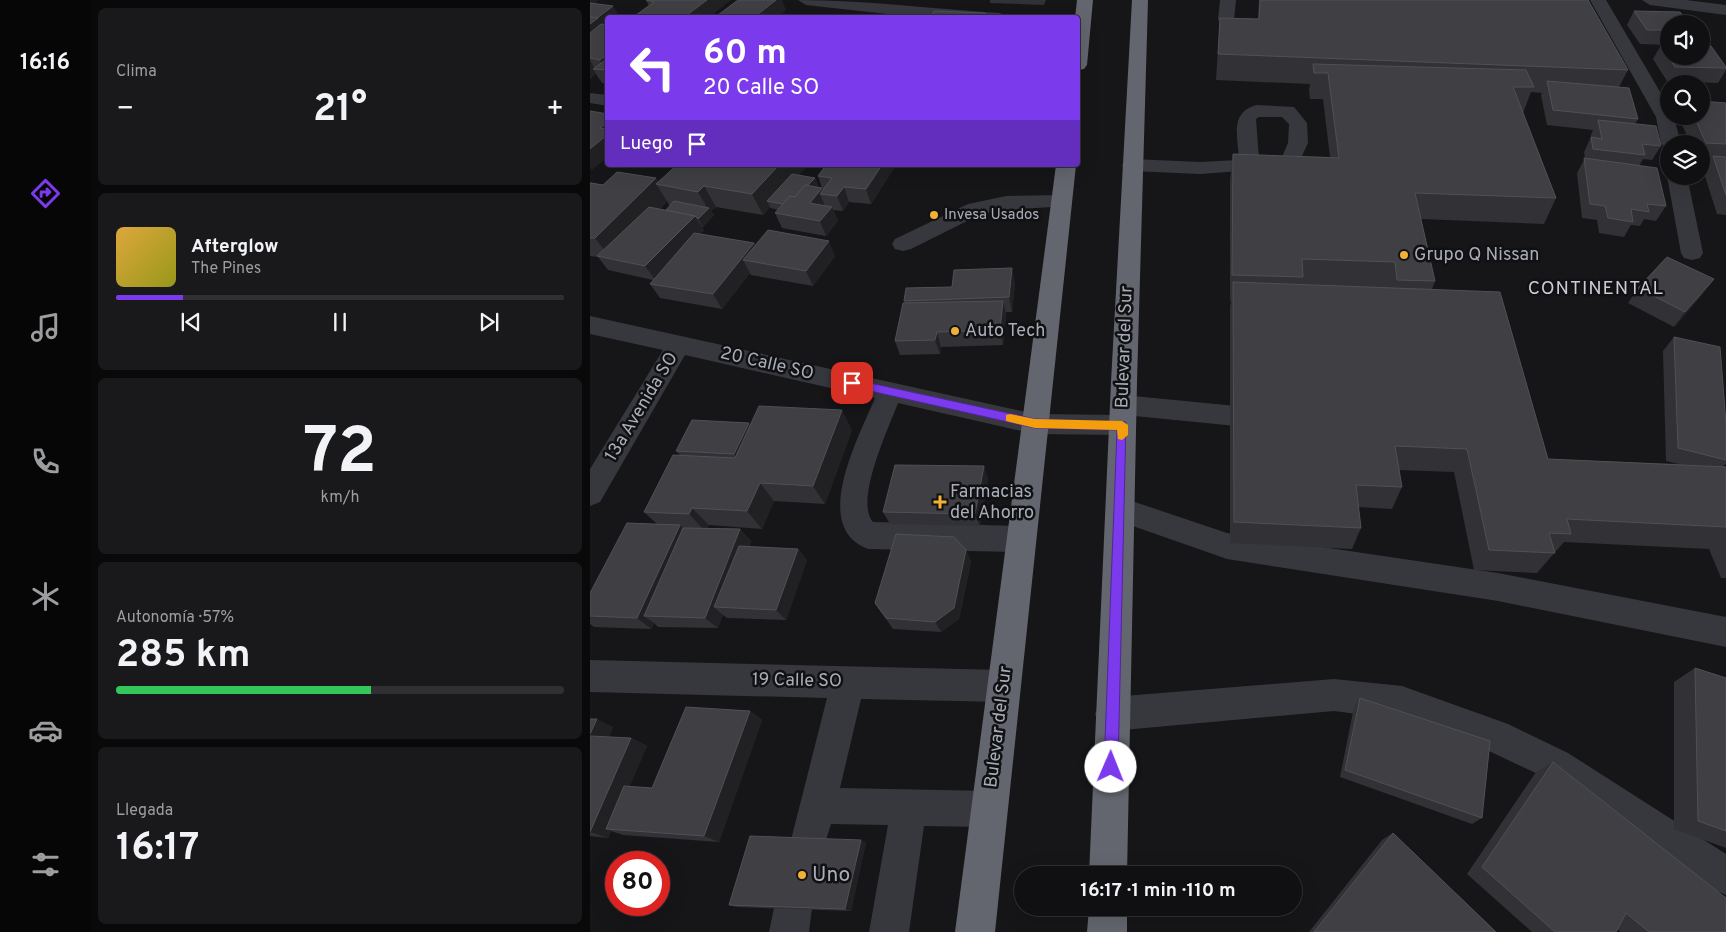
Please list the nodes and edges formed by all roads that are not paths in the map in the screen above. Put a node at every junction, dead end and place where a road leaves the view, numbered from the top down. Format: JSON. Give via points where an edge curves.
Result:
{"nodes":[{"id":1,"x":806,"y":0,"type":"edge"},
{"id":2,"x":1085,"y":0,"type":"edge"},
{"id":3,"x":1140,"y":0,"type":"edge"},
{"id":4,"x":1228,"y":0,"type":"edge"},
{"id":5,"x":1598,"y":0,"type":"edge"},
{"id":6,"x":1650,"y":0,"type":"edge"},
{"id":7,"x":1724,"y":0,"type":"edge"},
{"id":8,"x":1726,"y":5,"type":"edge"},
{"id":9,"x":1726,"y":10,"type":"edge"},
{"id":10,"x":952,"y":15,"type":"edge"},
{"id":11,"x":1226,"y":20,"type":"edge"},
{"id":12,"x":1080,"y":21,"type":"edge"},
{"id":13,"x":590,"y":98,"type":"edge"},
{"id":14,"x":605,"y":100,"type":"edge"},
{"id":15,"x":1669,"y":135,"type":"edge"},
{"id":16,"x":1132,"y":165,"type":"junction"},
{"id":17,"x":1249,"y":165,"type":"edge"},
{"id":18,"x":1066,"y":167,"type":"edge"},
{"id":19,"x":1679,"y":185,"type":"edge"},
{"id":20,"x":1061,"y":201,"type":"junction"},
{"id":21,"x":903,"y":244,"type":"dead end"},
{"id":22,"x":1692,"y":253,"type":"dead end"},
{"id":23,"x":590,"y":325,"type":"edge"},
{"id":24,"x":679,"y":345,"type":"junction"},
{"id":25,"x":890,"y":392,"type":"junction"},
{"id":26,"x":1123,"y":415,"type":"junction"},
{"id":27,"x":1290,"y":421,"type":"edge"},
{"id":28,"x":1035,"y":424,"type":"junction"},
{"id":29,"x":590,"y":494,"type":"edge"},
{"id":30,"x":1120,"y":509,"type":"junction"},
{"id":31,"x":1021,"y":539,"type":"junction"},
{"id":32,"x":1726,"y":632,"type":"edge"},
{"id":33,"x":590,"y":676,"type":"edge"},
{"id":34,"x":848,"y":682,"type":"junction"},
{"id":35,"x":1003,"y":686,"type":"junction"},
{"id":36,"x":1112,"y":714,"type":"junction"},
{"id":37,"x":818,"y":806,"type":"junction"},
{"id":38,"x":910,"y":807,"type":"junction"},
{"id":39,"x":989,"y":809,"type":"junction"},
{"id":40,"x":809,"y":840,"type":"edge"},
{"id":41,"x":1108,"y":866,"type":"edge"},
{"id":42,"x":1726,"y":876,"type":"edge"},
{"id":43,"x":1108,"y":916,"type":"edge"},
{"id":44,"x":889,"y":932,"type":"edge"},
{"id":45,"x":975,"y":932,"type":"edge"},
{"id":46,"x":1107,"y":932,"type":"edge"}],
"edges":[{"from":1,"to":10,"type":"street"},
{"from":2,"to":12,"type":"highway"},
{"from":3,"to":16,"type":"highway","name":"Bulevar del Sur"},
{"from":4,"to":11,"type":"street"},
{"from":5,"to":15,"type":"street","via":[[1665,118]]},
{"from":6,"to":9,"type":"street"},
{"from":7,"to":8,"type":"street"},
{"from":13,"to":14,"type":"street"},
{"from":16,"to":17,"type":"street","via":[[1200,168]]},
{"from":16,"to":26,"type":"highway","name":"Bulevar del Sur"},
{"from":18,"to":20,"type":"highway","name":"Bulevar del Sur"},
{"from":19,"to":22,"type":"street"},
{"from":20,"to":21,"type":"street","via":[[1006,203],[975,209]]},
{"from":20,"to":28,"type":"highway","name":"Bulevar del Sur"},
{"from":23,"to":24,"type":"street","name":"20 Calle SO"},
{"from":24,"to":25,"type":"street","name":"20 Calle SO"},
{"from":24,"to":29,"type":"street","name":"13a Avenida SO"},
{"from":25,"to":28,"type":"street","name":"20 Calle SO"},
{"from":25,"to":31,"type":"street","via":[[855,487],[853,506],[856,523],[868,536]]},
{"from":26,"to":27,"type":"street","name":"20 Calle SO"},
{"from":26,"to":28,"type":"street","name":"20 Calle SO"},
{"from":26,"to":30,"type":"highway","name":"Bulevar del Sur"},
{"from":28,"to":31,"type":"highway","name":"Bulevar del Sur"},
{"from":30,"to":32,"type":"street","via":[[1227,546],[1498,587]]},
{"from":30,"to":36,"type":"highway","name":"Bulevar del Sur"},
{"from":31,"to":35,"type":"highway","name":"Bulevar del Sur"},
{"from":33,"to":34,"type":"street","name":"19 Calle SO"},
{"from":34,"to":35,"type":"street","name":"19 Calle SO"},
{"from":34,"to":37,"type":"street"},
{"from":35,"to":39,"type":"highway","name":"Bulevar del Sur"},
{"from":36,"to":41,"type":"highway","name":"Bulevar del Sur"},
{"from":36,"to":42,"type":"street","via":[[1334,695],[1402,703],[1496,736],[1556,765]]},
{"from":37,"to":38,"type":"street"},
{"from":37,"to":40,"type":"street"},
{"from":38,"to":39,"type":"street"},
{"from":38,"to":44,"type":"street"},
{"from":39,"to":45,"type":"highway","name":"Bulevar del Sur"},
{"from":43,"to":46,"type":"highway"}]}
